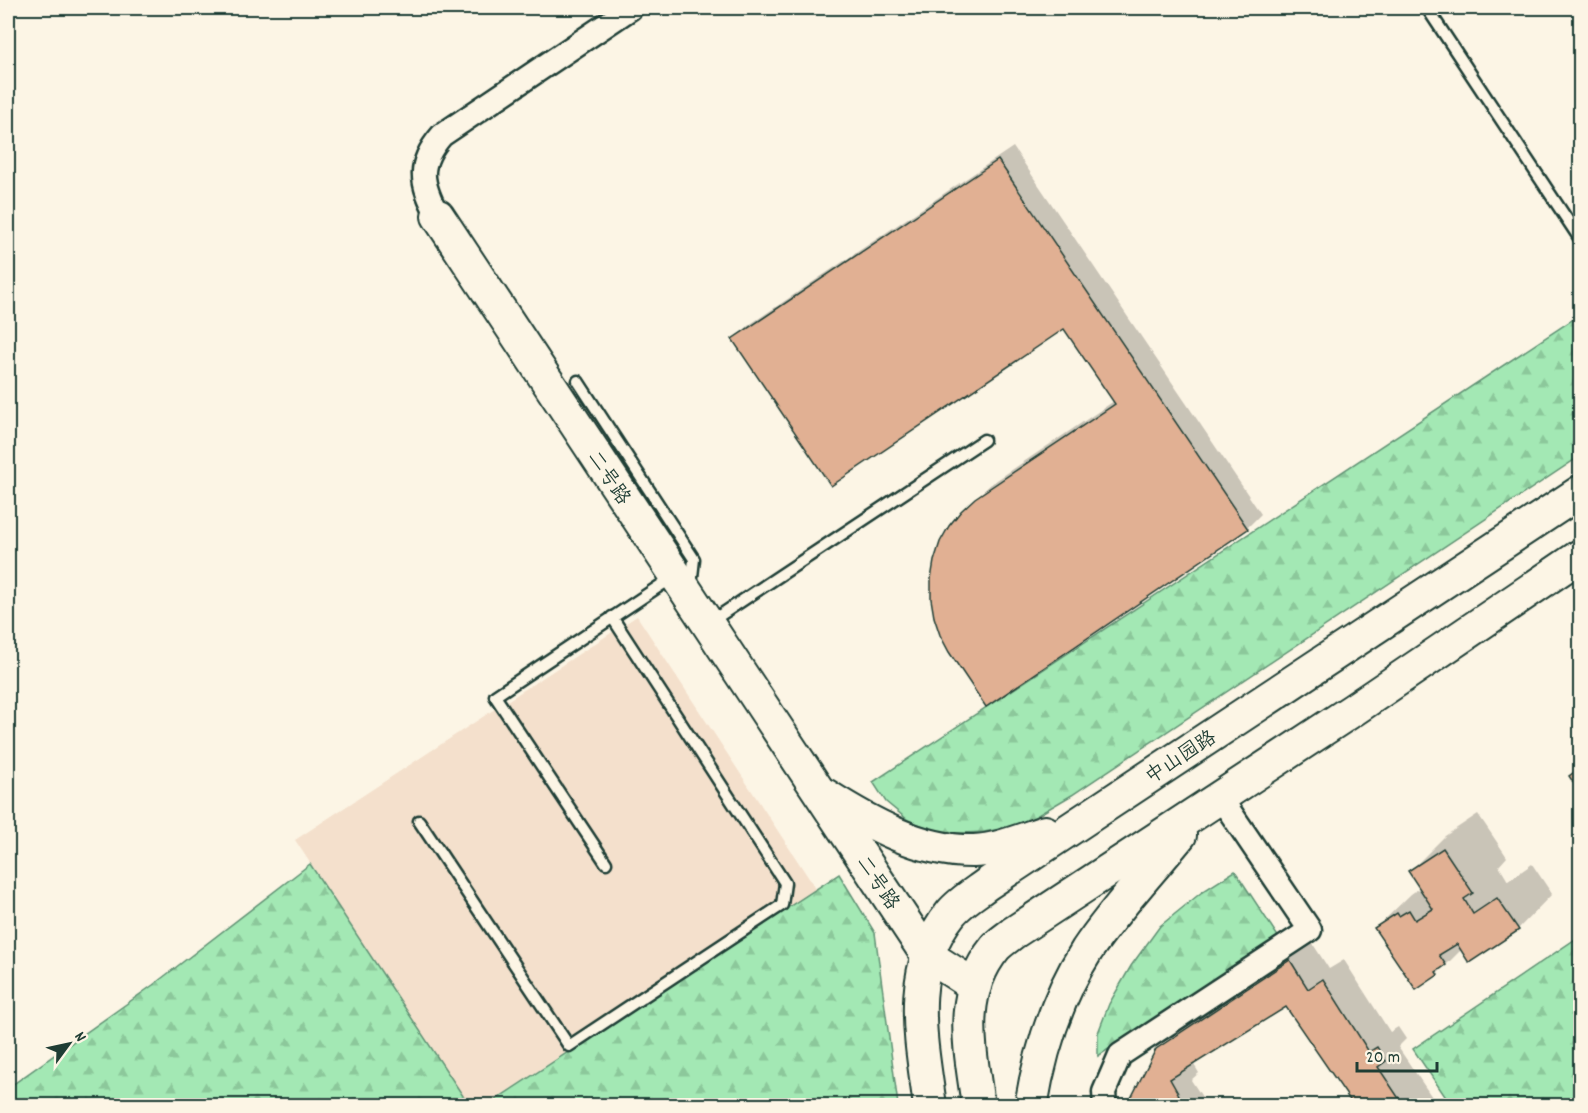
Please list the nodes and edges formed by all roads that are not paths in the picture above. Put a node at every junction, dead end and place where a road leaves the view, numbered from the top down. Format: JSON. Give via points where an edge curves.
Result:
{"nodes":[{"id":1,"x":631,"y":8,"type":"edge"},
{"id":2,"x":1427,"y":8,"type":"edge"},
{"id":3,"x":438,"y":216,"type":"joint"},
{"id":4,"x":1581,"y":239,"type":"edge"},
{"id":5,"x":578,"y":381,"type":"dead end"},
{"id":6,"x":984,"y":440,"type":"dead end"},
{"id":7,"x":1581,"y":492,"type":"edge"},
{"id":8,"x":1575,"y":562,"type":"edge"},
{"id":9,"x":683,"y":586,"type":"junction"},
{"id":10,"x":612,"y":617,"type":"junction"},
{"id":11,"x":708,"y":624,"type":"junction"},
{"id":12,"x":818,"y":791,"type":"junction"},
{"id":13,"x":1211,"y":803,"type":"junction"},
{"id":14,"x":1093,"y":813,"type":"junction"},
{"id":15,"x":419,"y":821,"type":"dead end"},
{"id":16,"x":606,"y":863,"type":"dead end"},
{"id":17,"x":927,"y":955,"type":"junction"},
{"id":18,"x":975,"y":986,"type":"junction"},
{"id":19,"x":930,"y":1106,"type":"edge"},
{"id":20,"x":978,"y":1106,"type":"edge"},
{"id":21,"x":1031,"y":1106,"type":"edge"},
{"id":22,"x":1105,"y":1106,"type":"edge"}],
"edges":[{"from":1,"to":3,"type":"street","name":"二号路","via":[[442,135],[424,163],[428,198]]},
{"from":2,"to":4,"type":"lane"},
{"from":3,"to":9,"type":"main road","name":"二号路"},
{"from":5,"to":9,"type":"lane","via":[[694,560]]},
{"from":6,"to":11,"type":"lane"},
{"from":7,"to":14,"type":"main road","name":"中山园路"},
{"from":8,"to":13,"type":"main road"},
{"from":9,"to":10,"type":"lane"},
{"from":9,"to":11,"type":"main road","name":"二号路"},
{"from":10,"to":15,"type":"lane","via":[[785,884],[782,905],[569,1046]]},
{"from":10,"to":16,"type":"lane","via":[[495,696]]},
{"from":11,"to":12,"type":"main road","name":"二号路"},
{"from":12,"to":14,"type":"main road","via":[[887,830],[950,850],[1002,846]]},
{"from":12,"to":17,"type":"main road","name":"二号路"},
{"from":13,"to":18,"type":"main road","via":[[1013,933],[984,964]]},
{"from":13,"to":21,"type":"main road","via":[[1087,951],[1067,986],[1049,1032]]},
{"from":13,"to":22,"type":"street","via":[[1310,930],[1120,1055],[1104,1092]]},
{"from":14,"to":17,"type":"main road","name":"中山园路","via":[[952,911]]},
{"from":17,"to":18,"type":"main road","name":"二号路"},
{"from":17,"to":19,"type":"main road","name":"中山园路","via":[[919,1007]]},
{"from":18,"to":20,"type":"main road","via":[[968,1013],[968,1036]]}]}
